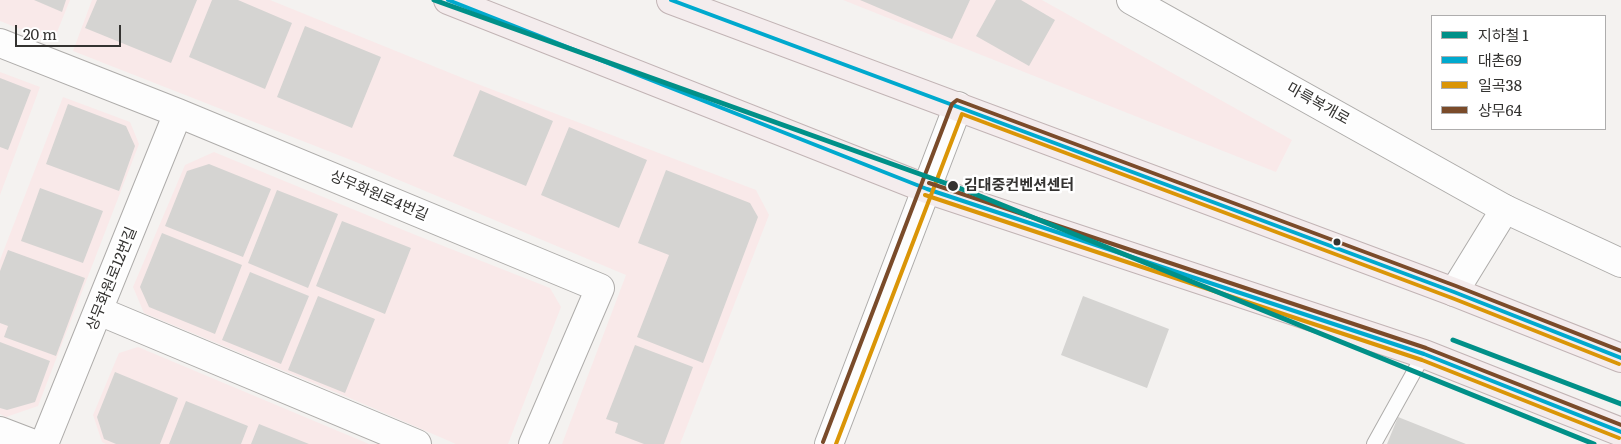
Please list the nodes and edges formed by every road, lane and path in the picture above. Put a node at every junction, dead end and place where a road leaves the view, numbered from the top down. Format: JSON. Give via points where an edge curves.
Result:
{"nodes":[{"id":1,"x":448,"y":0,"type":"edge"},
{"id":2,"x":671,"y":0,"type":"edge"},
{"id":3,"x":1131,"y":0,"type":"edge"},
{"id":4,"x":0,"y":43,"type":"edge"},
{"id":5,"x":958,"y":106,"type":"junction"},
{"id":6,"x":178,"y":113,"type":"junction"},
{"id":7,"x":927,"y":189,"type":"junction"},
{"id":8,"x":1504,"y":209,"type":"junction"},
{"id":9,"x":1621,"y":264,"type":"edge"},
{"id":10,"x":1454,"y":292,"type":"junction"},
{"id":11,"x":98,"y":312,"type":"junction"},
{"id":12,"x":1424,"y":354,"type":"junction"},
{"id":13,"x":1621,"y":358,"type":"edge"},
{"id":14,"x":0,"y":431,"type":"edge"},
{"id":15,"x":1621,"y":432,"type":"edge"},
{"id":16,"x":34,"y":444,"type":"edge"},
{"id":17,"x":44,"y":444,"type":"edge"},
{"id":18,"x":417,"y":444,"type":"edge"},
{"id":19,"x":533,"y":444,"type":"edge"},
{"id":20,"x":828,"y":444,"type":"edge"},
{"id":21,"x":1374,"y":444,"type":"edge"}],
"edges":[{"from":1,"to":7,"type":"main road"},
{"from":2,"to":5,"type":"main road"},
{"from":3,"to":8,"type":"street","name":"마륵복개로"},
{"from":4,"to":6,"type":"street","name":"상무화원로4번길"},
{"from":5,"to":7,"type":"street"},
{"from":5,"to":10,"type":"main road"},
{"from":6,"to":11,"type":"street","name":"상무화원로12번길"},
{"from":6,"to":19,"type":"street","name":"상무화원로4번길","via":[[600,288]]},
{"from":7,"to":12,"type":"main road"},
{"from":7,"to":20,"type":"street"},
{"from":8,"to":9,"type":"street","name":"마륵복개로"},
{"from":8,"to":10,"type":"street"},
{"from":10,"to":13,"type":"main road"},
{"from":11,"to":17,"type":"street","name":"상무화원로12번길"},
{"from":11,"to":18,"type":"street"},
{"from":12,"to":15,"type":"main road"},
{"from":12,"to":21,"type":"lane"},
{"from":14,"to":16,"type":"street"}]}
